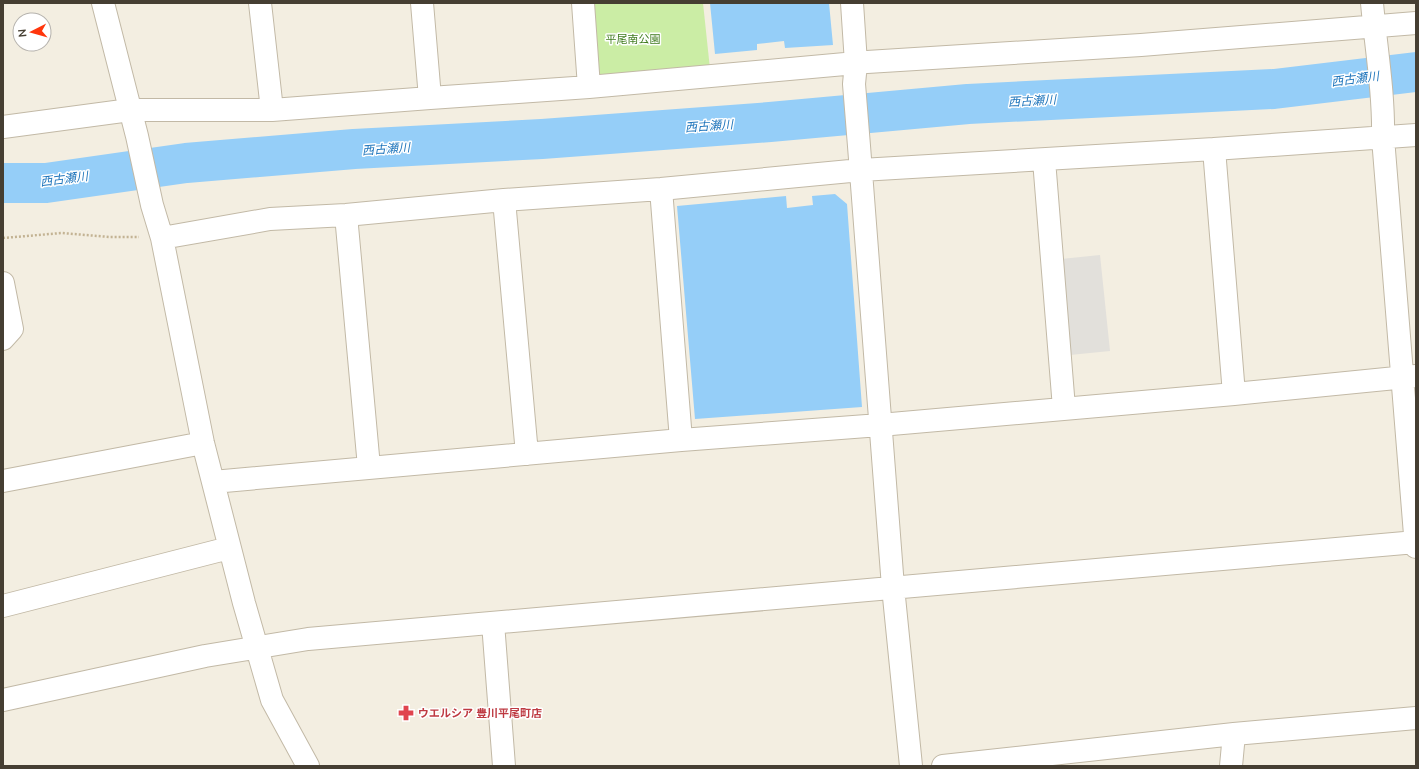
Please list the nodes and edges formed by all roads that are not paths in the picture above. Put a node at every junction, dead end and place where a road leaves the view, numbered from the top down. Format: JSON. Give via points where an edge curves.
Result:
{"nodes":[{"id":1,"x":103,"y":3,"type":"edge"},
{"id":2,"x":260,"y":3,"type":"edge"},
{"id":3,"x":422,"y":3,"type":"edge"},
{"id":4,"x":583,"y":3,"type":"edge"},
{"id":5,"x":852,"y":3,"type":"edge"},
{"id":6,"x":1372,"y":3,"type":"edge"},
{"id":7,"x":1416,"y":23,"type":"edge"},
{"id":8,"x":1374,"y":26,"type":"junction"},
{"id":9,"x":856,"y":63,"type":"junction"},
{"id":10,"x":589,"y":87,"type":"junction"},
{"id":11,"x":430,"y":98,"type":"junction"},
{"id":12,"x":130,"y":110,"type":"junction"},
{"id":13,"x":272,"y":110,"type":"junction"},
{"id":14,"x":3,"y":126,"type":"edge"},
{"id":15,"x":1416,"y":135,"type":"edge"},
{"id":16,"x":1383,"y":138,"type":"junction"},
{"id":17,"x":1214,"y":149,"type":"junction"},
{"id":18,"x":1044,"y":160,"type":"junction"},
{"id":19,"x":861,"y":170,"type":"junction"},
{"id":20,"x":661,"y":189,"type":"junction"},
{"id":21,"x":504,"y":200,"type":"junction"},
{"id":22,"x":346,"y":215,"type":"junction"},
{"id":23,"x":162,"y":238,"type":"junction"},
{"id":24,"x":3,"y":283,"type":"edge"},
{"id":25,"x":3,"y":339,"type":"edge"},
{"id":26,"x":1409,"y":377,"type":"edge"},
{"id":27,"x":1234,"y":394,"type":"junction"},
{"id":28,"x":1064,"y":408,"type":"junction"},
{"id":29,"x":880,"y":425,"type":"junction"},
{"id":30,"x":681,"y":440,"type":"junction"},
{"id":31,"x":203,"y":443,"type":"junction"},
{"id":32,"x":527,"y":454,"type":"junction"},
{"id":33,"x":369,"y":468,"type":"junction"},
{"id":34,"x":3,"y":481,"type":"edge"},
{"id":35,"x":213,"y":482,"type":"junction"},
{"id":36,"x":1416,"y":542,"type":"edge"},
{"id":37,"x":1416,"y":547,"type":"edge"},
{"id":38,"x":229,"y":548,"type":"junction"},
{"id":39,"x":893,"y":587,"type":"junction"},
{"id":40,"x":3,"y":606,"type":"edge"},
{"id":41,"x":493,"y":623,"type":"junction"},
{"id":42,"x":256,"y":647,"type":"junction"},
{"id":43,"x":3,"y":700,"type":"edge"},
{"id":44,"x":1416,"y":718,"type":"edge"},
{"id":45,"x":1234,"y":734,"type":"junction"},
{"id":46,"x":1092,"y":758,"type":"edge"},
{"id":47,"x":308,"y":766,"type":"edge"},
{"id":48,"x":504,"y":766,"type":"edge"},
{"id":49,"x":911,"y":766,"type":"edge"},
{"id":50,"x":943,"y":766,"type":"edge"},
{"id":51,"x":1231,"y":766,"type":"edge"}],
"edges":[{"from":1,"to":12,"type":"street"},
{"from":2,"to":13,"type":"street"},
{"from":3,"to":11,"type":"street"},
{"from":4,"to":10,"type":"street"},
{"from":5,"to":9,"type":"street"},
{"from":6,"to":8,"type":"street"},
{"from":7,"to":8,"type":"street"},
{"from":8,"to":9,"type":"street","via":[[1141,45]]},
{"from":8,"to":16,"type":"street","via":[[1384,115]]},
{"from":9,"to":10,"type":"street"},
{"from":9,"to":19,"type":"street","via":[[854,84]]},
{"from":10,"to":11,"type":"street"},
{"from":11,"to":13,"type":"street"},
{"from":12,"to":13,"type":"street"},
{"from":12,"to":14,"type":"street"},
{"from":12,"to":23,"type":"street"},
{"from":15,"to":16,"type":"street"},
{"from":16,"to":17,"type":"street"},
{"from":16,"to":26,"type":"street"},
{"from":17,"to":18,"type":"street"},
{"from":17,"to":27,"type":"street"},
{"from":18,"to":19,"type":"street"},
{"from":18,"to":28,"type":"street"},
{"from":19,"to":20,"type":"street"},
{"from":19,"to":29,"type":"street"},
{"from":20,"to":21,"type":"street"},
{"from":20,"to":30,"type":"street"},
{"from":21,"to":22,"type":"street"},
{"from":21,"to":32,"type":"street"},
{"from":22,"to":23,"type":"street","via":[[270,219]]},
{"from":22,"to":33,"type":"street"},
{"from":23,"to":31,"type":"street"},
{"from":24,"to":25,"type":"street","via":[[12,329]]},
{"from":26,"to":27,"type":"street"},
{"from":26,"to":36,"type":"street"},
{"from":27,"to":28,"type":"street"},
{"from":28,"to":29,"type":"street"},
{"from":29,"to":30,"type":"street"},
{"from":29,"to":39,"type":"street"},
{"from":30,"to":32,"type":"street"},
{"from":31,"to":34,"type":"street"},
{"from":31,"to":35,"type":"street"},
{"from":32,"to":33,"type":"street"},
{"from":33,"to":35,"type":"street"},
{"from":35,"to":38,"type":"street"},
{"from":36,"to":37,"type":"street"},
{"from":36,"to":39,"type":"street"},
{"from":38,"to":40,"type":"street"},
{"from":38,"to":42,"type":"street"},
{"from":39,"to":41,"type":"street"},
{"from":39,"to":49,"type":"street"},
{"from":41,"to":42,"type":"street","via":[[308,639]]},
{"from":41,"to":48,"type":"street"},
{"from":42,"to":43,"type":"street"},
{"from":42,"to":47,"type":"street","via":[[272,700]]},
{"from":44,"to":45,"type":"street"},
{"from":45,"to":46,"type":"street"},
{"from":45,"to":51,"type":"street"},
{"from":46,"to":50,"type":"street"}]}
